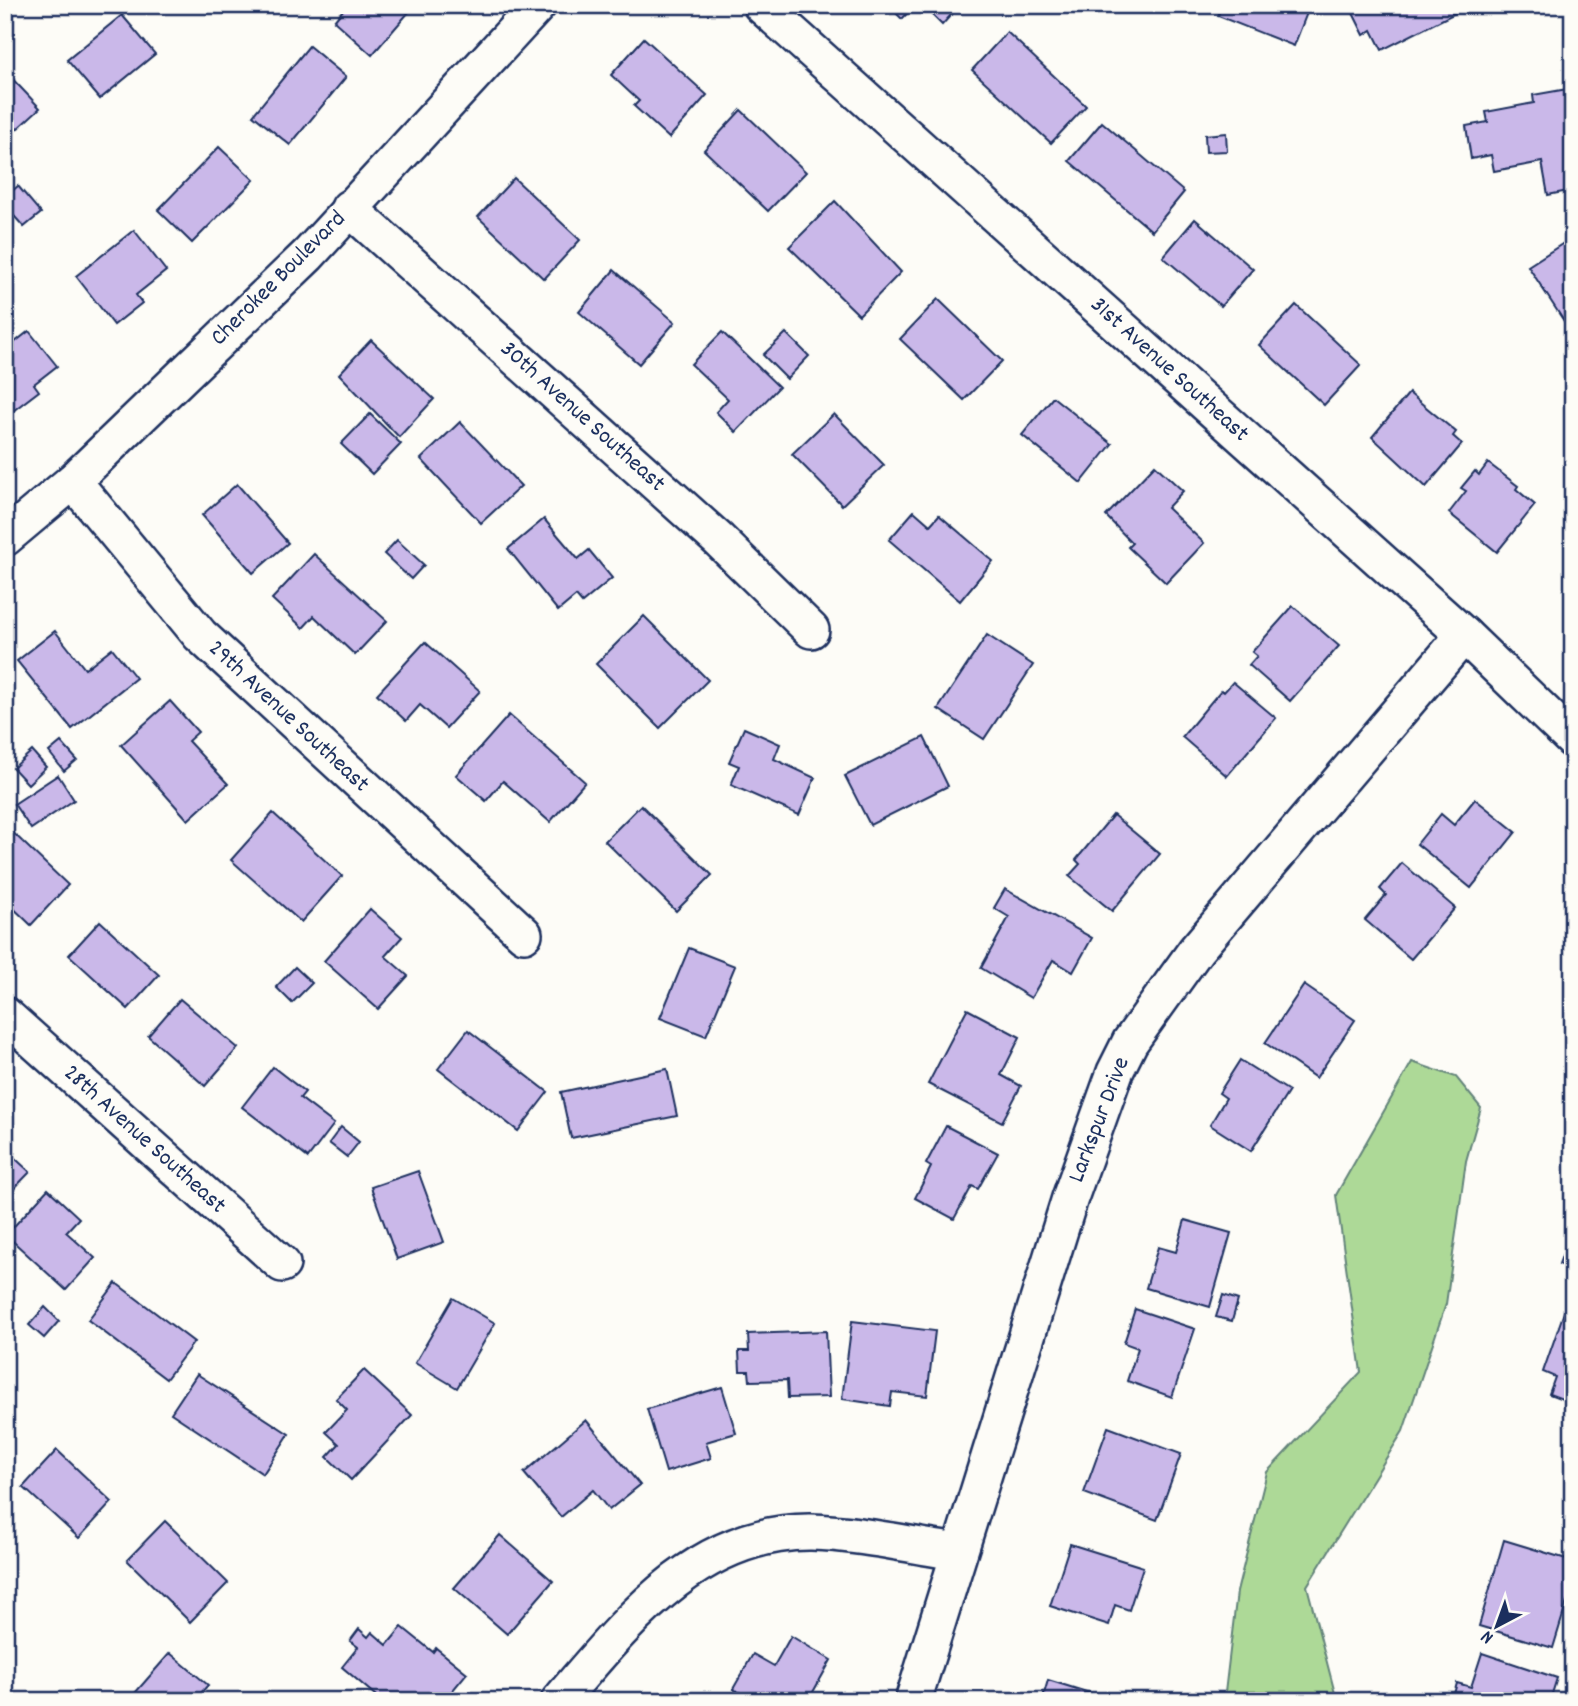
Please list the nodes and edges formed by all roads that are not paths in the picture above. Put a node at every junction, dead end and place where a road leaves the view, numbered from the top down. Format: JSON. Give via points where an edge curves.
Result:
{"nodes":[{"id":1,"x":538,"y":5,"type":"edge"},
{"id":2,"x":761,"y":5,"type":"edge"},
{"id":3,"x":349,"y":208,"type":"junction"},
{"id":4,"x":73,"y":481,"type":"junction"},
{"id":5,"x":5,"y":538,"type":"edge"},
{"id":6,"x":811,"y":630,"type":"dead end"},
{"id":7,"x":1464,"y":635,"type":"junction"},
{"id":8,"x":1573,"y":740,"type":"edge"},
{"id":9,"x":524,"y":934,"type":"dead end"},
{"id":10,"x":5,"y":1015,"type":"edge"},
{"id":11,"x":282,"y":1264,"type":"dead end"},
{"id":12,"x":958,"y":1552,"type":"junction"},
{"id":13,"x":559,"y":1701,"type":"edge"},
{"id":14,"x":913,"y":1701,"type":"edge"}],
"edges":[{"from":1,"to":3,"type":"street","name":"Cherokee Boulevard"},
{"from":2,"to":7,"type":"street","name":"31st Avenue Southeast"},
{"from":3,"to":4,"type":"street","name":"Cherokee Boulevard","via":[[308,255]]},
{"from":3,"to":6,"type":"street","name":"30th Avenue Southeast","via":[[719,540]]},
{"from":4,"to":5,"type":"street","name":"Cherokee Boulevard"},
{"from":4,"to":9,"type":"street","name":"29th Avenue Southeast","via":[[200,635]]},
{"from":7,"to":8,"type":"street","name":"31st Avenue Southeast"},
{"from":7,"to":12,"type":"street","name":"Larkspur Drive","via":[[1196,950],[1130,1042],[1070,1198]]},
{"from":10,"to":11,"type":"street","name":"28th Avenue Southeast"},
{"from":12,"to":13,"type":"street","via":[[811,1532],[767,1537],[729,1548],[690,1570],[635,1613]]},
{"from":12,"to":14,"type":"street","name":"Larkspur Drive"}]}
